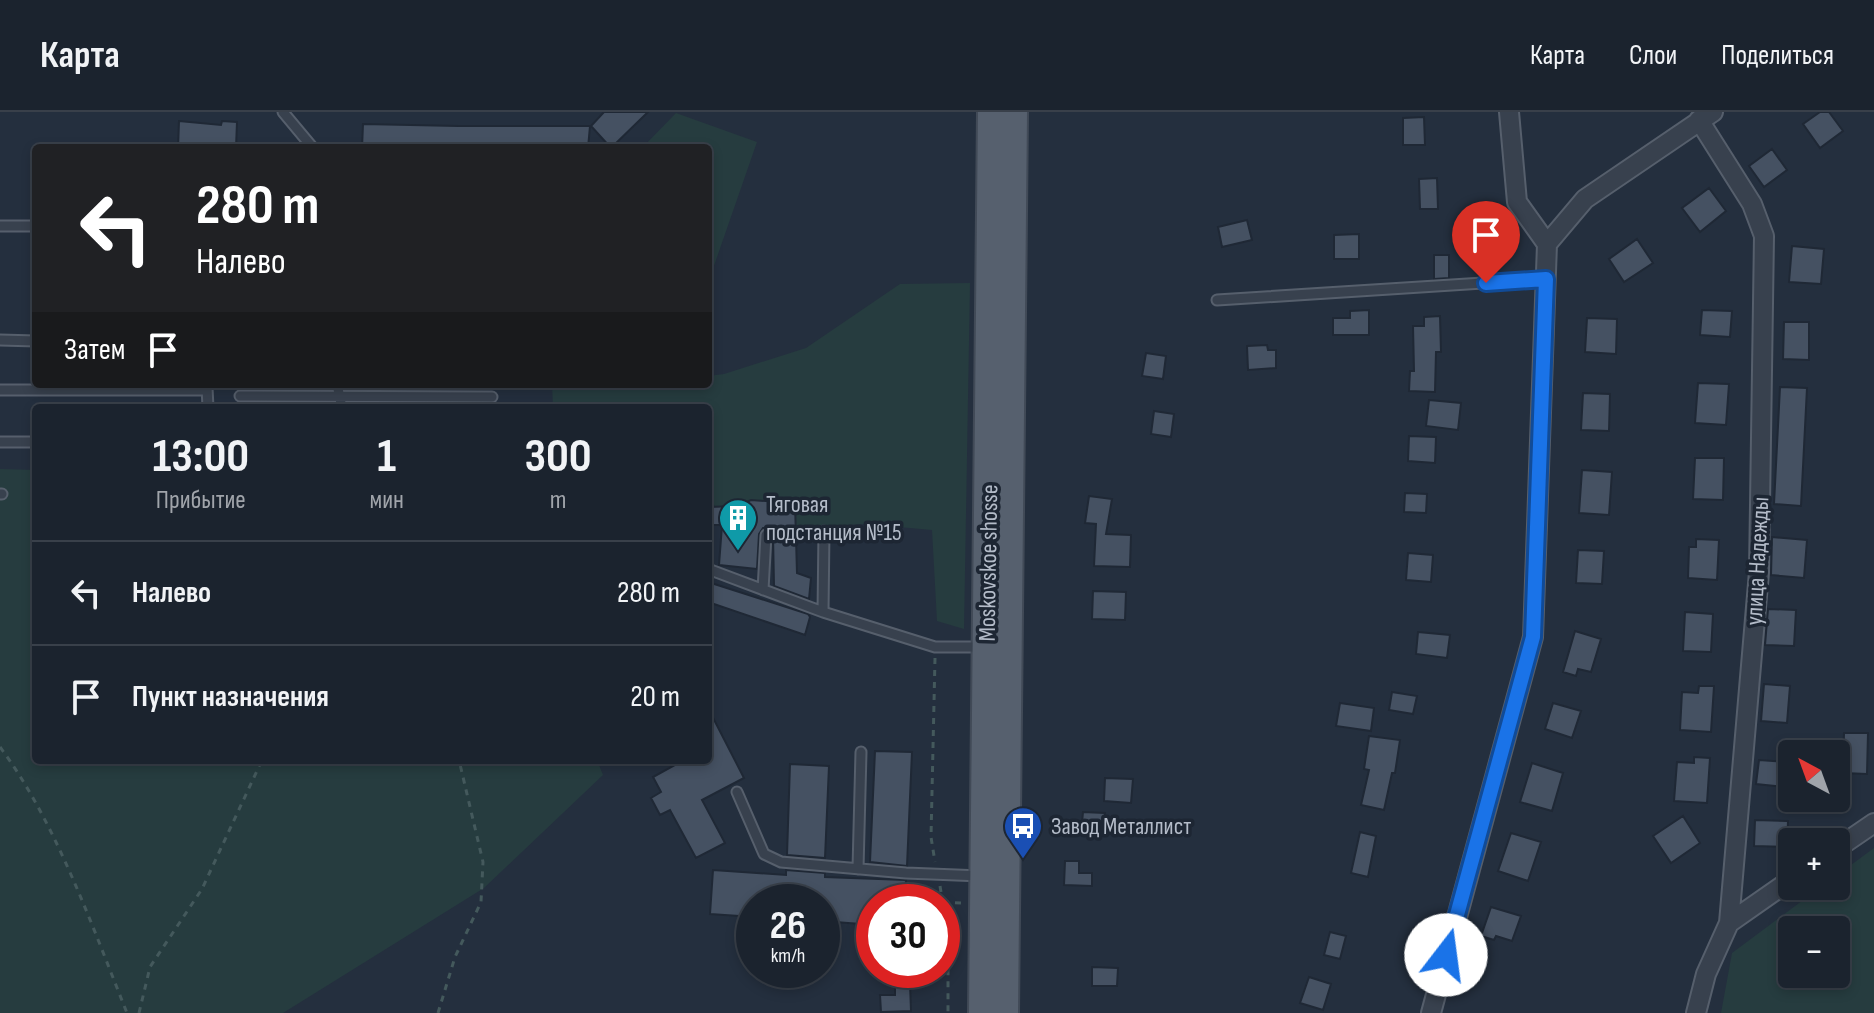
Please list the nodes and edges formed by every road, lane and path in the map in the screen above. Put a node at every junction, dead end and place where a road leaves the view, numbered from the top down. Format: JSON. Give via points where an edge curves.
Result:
{"nodes":[{"id":1,"x":283,"y":112,"type":"edge"},
{"id":2,"x":992,"y":112,"type":"edge"},
{"id":3,"x":1013,"y":112,"type":"edge"},
{"id":4,"x":1509,"y":112,"type":"edge"},
{"id":5,"x":1706,"y":116,"type":"edge"},
{"id":6,"x":310,"y":144,"type":"edge"},
{"id":7,"x":0,"y":226,"type":"edge"},
{"id":8,"x":32,"y":226,"type":"edge"},
{"id":9,"x":1547,"y":244,"type":"junction"},
{"id":10,"x":1546,"y":279,"type":"junction"},
{"id":11,"x":1217,"y":300,"type":"dead end"},
{"id":12,"x":0,"y":340,"type":"edge"},
{"id":13,"x":32,"y":341,"type":"edge"},
{"id":14,"x":138,"y":388,"type":"edge"},
{"id":15,"x":338,"y":389,"type":"edge"},
{"id":16,"x":0,"y":390,"type":"edge"},
{"id":17,"x":240,"y":396,"type":"dead end"},
{"id":18,"x":492,"y":397,"type":"dead end"},
{"id":19,"x":0,"y":442,"type":"edge"},
{"id":20,"x":32,"y":442,"type":"edge"},
{"id":21,"x":824,"y":531,"type":"dead end"},
{"id":22,"x":766,"y":535,"type":"dead end"},
{"id":23,"x":712,"y":571,"type":"edge"},
{"id":24,"x":763,"y":590,"type":"junction"},
{"id":25,"x":823,"y":612,"type":"junction"},
{"id":26,"x":935,"y":647,"type":"junction"},
{"id":27,"x":987,"y":647,"type":"junction"},
{"id":28,"x":0,"y":747,"type":"edge"},
{"id":29,"x":861,"y":752,"type":"dead end"},
{"id":30,"x":260,"y":764,"type":"edge"},
{"id":31,"x":460,"y":764,"type":"edge"},
{"id":32,"x":737,"y":792,"type":"dead end"},
{"id":33,"x":1874,"y":823,"type":"edge"},
{"id":34,"x":1850,"y":839,"type":"edge"},
{"id":35,"x":858,"y":869,"type":"junction"},
{"id":36,"x":938,"y":875,"type":"junction"},
{"id":37,"x":985,"y":876,"type":"junction"},
{"id":38,"x":1778,"y":889,"type":"edge"},
{"id":39,"x":1729,"y":923,"type":"junction"},
{"id":40,"x":127,"y":1013,"type":"edge"},
{"id":41,"x":139,"y":1013,"type":"edge"},
{"id":42,"x":438,"y":1013,"type":"edge"},
{"id":43,"x":948,"y":1013,"type":"edge"},
{"id":44,"x":983,"y":1013,"type":"edge"},
{"id":45,"x":1004,"y":1013,"type":"edge"},
{"id":46,"x":1431,"y":1013,"type":"edge"},
{"id":47,"x":1696,"y":1013,"type":"edge"}],
"edges":[{"from":1,"to":6,"type":"lane"},
{"from":2,"to":27,"type":"main road","name":"Moskovskoe shosse"},
{"from":3,"to":45,"type":"main road","name":"Moskovskoe shosse"},
{"from":4,"to":9,"type":"street","via":[[1517,202]]},
{"from":5,"to":9,"type":"street","via":[[1585,199]]},
{"from":5,"to":39,"type":"street","name":"улица Надежды","via":[[1764,236],[1759,572]]},
{"from":7,"to":8,"type":"lane"},
{"from":9,"to":10,"type":"street"},
{"from":10,"to":11,"type":"lane"},
{"from":10,"to":46,"type":"street","via":[[1533,637]]},
{"from":12,"to":13,"type":"lane"},
{"from":14,"to":16,"type":"lane"},
{"from":15,"to":17,"type":"lane"},
{"from":15,"to":18,"type":"lane"},
{"from":19,"to":20,"type":"lane"},
{"from":21,"to":25,"type":"lane"},
{"from":22,"to":24,"type":"lane"},
{"from":23,"to":24,"type":"lane"},
{"from":24,"to":25,"type":"lane"},
{"from":25,"to":26,"type":"lane"},
{"from":26,"to":27,"type":"lane"},
{"from":26,"to":36,"type":"path","via":[[931,837]]},
{"from":27,"to":37,"type":"main road","name":"Moskovskoe shosse"},
{"from":28,"to":40,"type":"path","via":[[20,774],[78,893]]},
{"from":29,"to":35,"type":"lane"},
{"from":30,"to":41,"type":"path","via":[[202,889],[150,967]]},
{"from":31,"to":42,"type":"path","via":[[483,862],[481,902],[455,957]]},
{"from":32,"to":35,"type":"lane","via":[[764,854],[781,862]]},
{"from":33,"to":34,"type":"street"},
{"from":35,"to":36,"type":"lane"},
{"from":36,"to":37,"type":"lane"},
{"from":36,"to":43,"type":"path","via":[[948,934]]},
{"from":37,"to":44,"type":"main road","name":"Moskovskoe shosse"},
{"from":38,"to":39,"type":"street"},
{"from":39,"to":47,"type":"street","name":"улица Надежды","via":[[1706,974]]}]}
